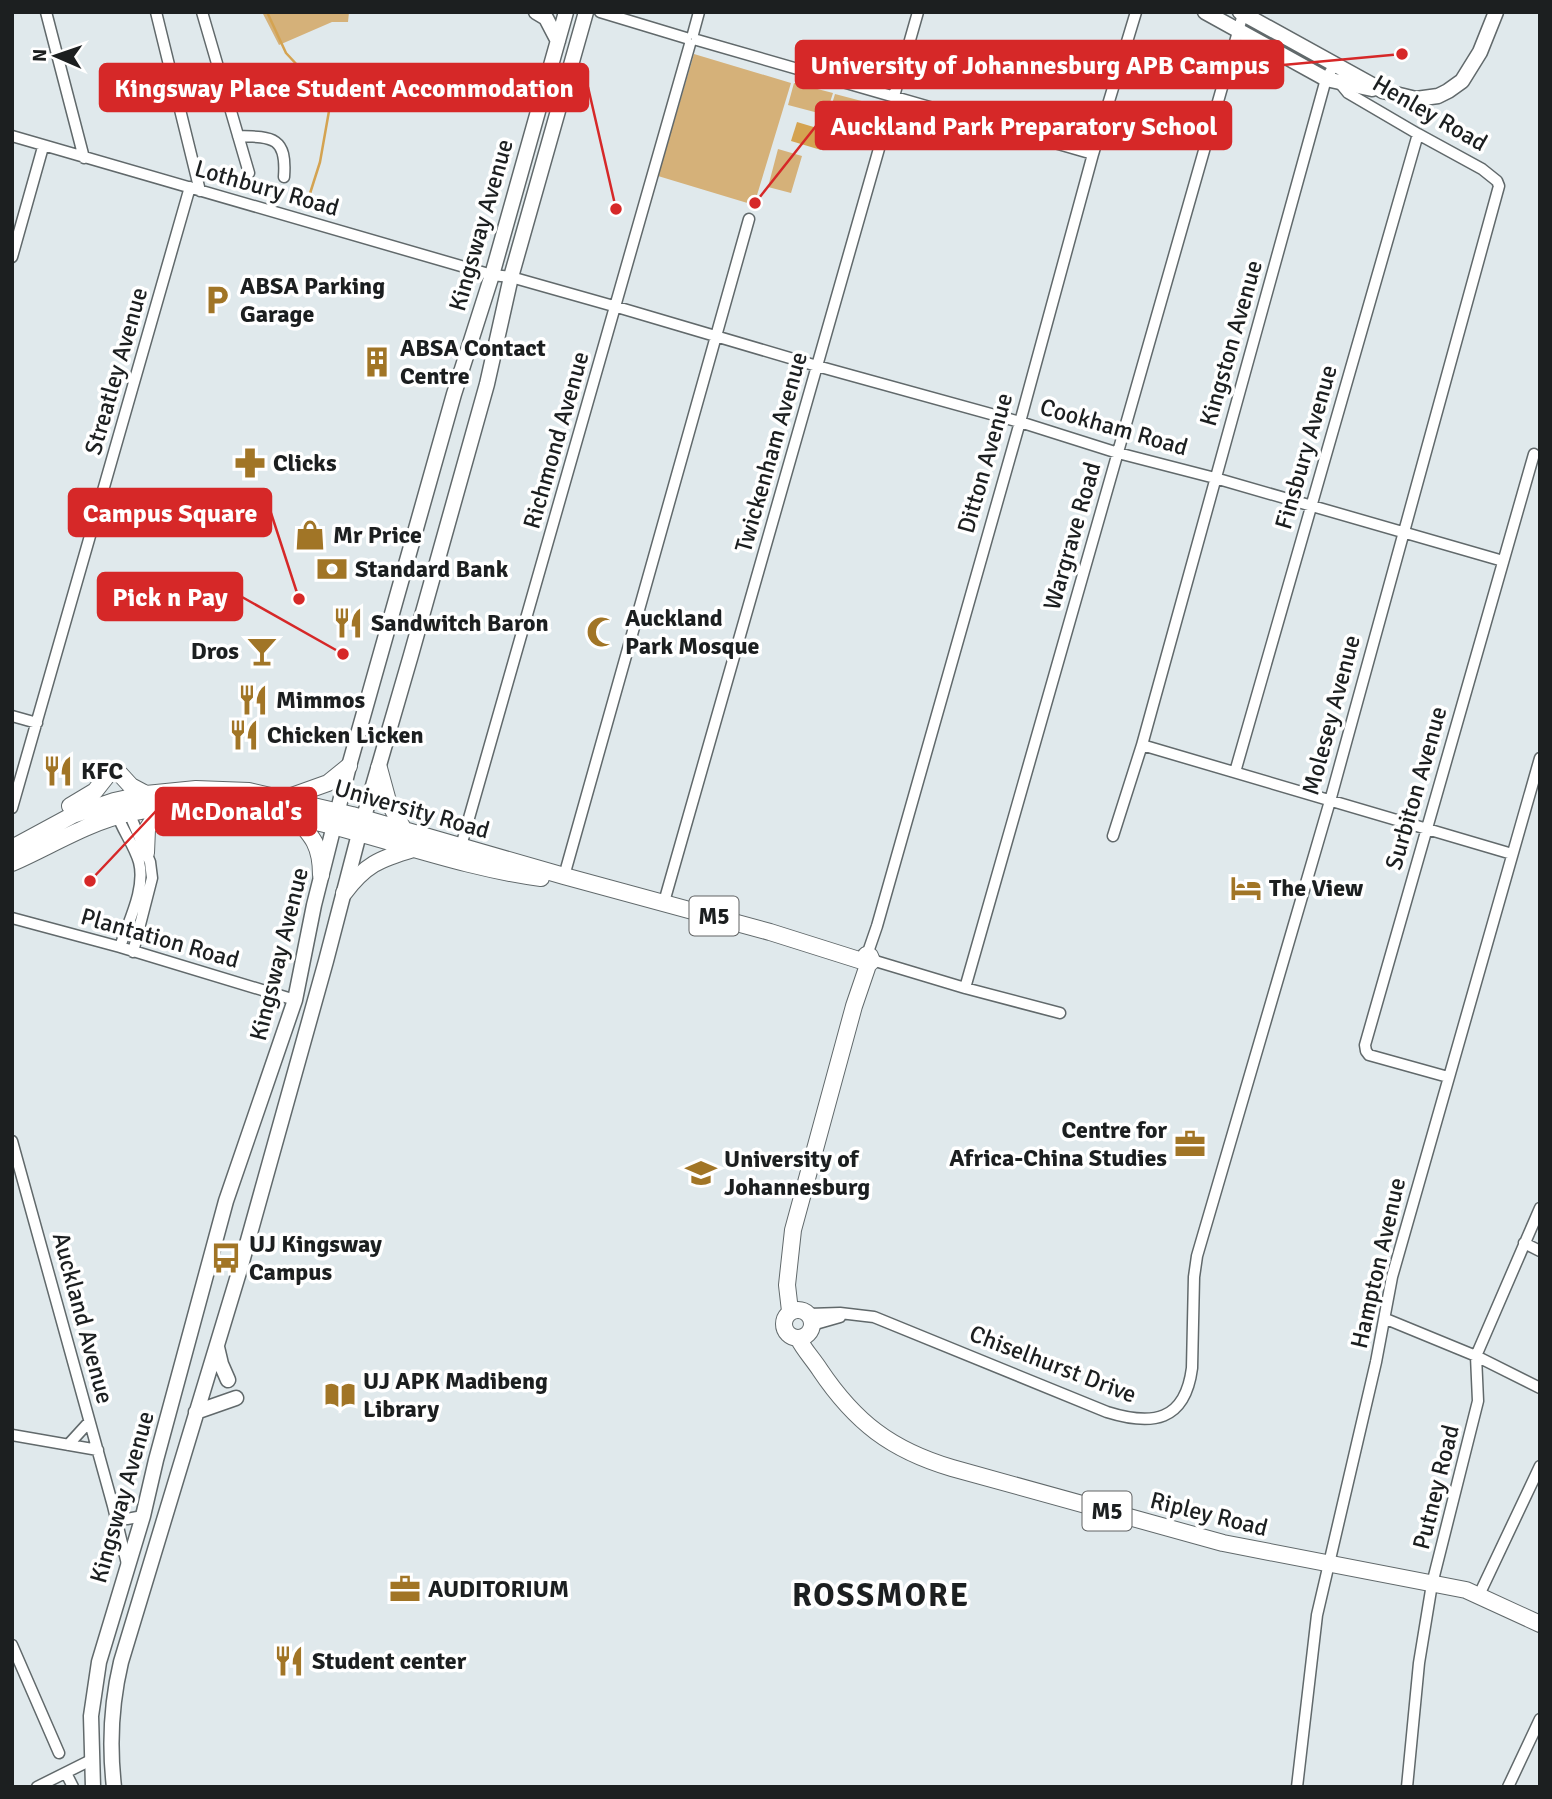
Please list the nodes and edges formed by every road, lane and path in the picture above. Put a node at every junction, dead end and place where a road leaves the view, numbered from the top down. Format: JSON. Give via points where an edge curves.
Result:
{"nodes":[{"id":1,"x":46,"y":12,"type":"edge"},
{"id":2,"x":156,"y":12,"type":"edge"},
{"id":3,"x":202,"y":12,"type":"edge"},
{"id":4,"x":536,"y":12,"type":"edge"},
{"id":5,"x":566,"y":12,"type":"edge"},
{"id":6,"x":586,"y":12,"type":"edge"},
{"id":7,"x":600,"y":12,"type":"edge"},
{"id":8,"x":699,"y":12,"type":"edge"},
{"id":9,"x":918,"y":12,"type":"edge"},
{"id":10,"x":1136,"y":12,"type":"edge"},
{"id":11,"x":1205,"y":12,"type":"edge"},
{"id":12,"x":1496,"y":12,"type":"edge"},
{"id":13,"x":1241,"y":13,"type":"edge"},
{"id":14,"x":1239,"y":32,"type":"junction"},
{"id":15,"x":691,"y":39,"type":"junction"},
{"id":16,"x":558,"y":41,"type":"junction"},
{"id":17,"x":1335,"y":64,"type":"junction"},
{"id":18,"x":171,"y":71,"type":"junction"},
{"id":19,"x":219,"y":76,"type":"junction"},
{"id":20,"x":1333,"y":80,"type":"junction"},
{"id":21,"x":1383,"y":91,"type":"junction"},
{"id":22,"x":894,"y":96,"type":"junction"},
{"id":23,"x":1418,"y":134,"type":"junction"},
{"id":24,"x":12,"y":136,"type":"edge"},
{"id":25,"x":238,"y":136,"type":"junction"},
{"id":26,"x":43,"y":147,"type":"junction"},
{"id":27,"x":1093,"y":154,"type":"junction"},
{"id":28,"x":84,"y":158,"type":"junction"},
{"id":29,"x":249,"y":173,"type":"dead end"},
{"id":30,"x":284,"y":177,"type":"dead end"},
{"id":31,"x":1499,"y":183,"type":"joint"},
{"id":32,"x":195,"y":189,"type":"junction"},
{"id":33,"x":749,"y":219,"type":"dead end"},
{"id":34,"x":15,"y":237,"type":"edge"},
{"id":35,"x":12,"y":257,"type":"edge"},
{"id":36,"x":492,"y":275,"type":"junction"},
{"id":37,"x":511,"y":277,"type":"junction"},
{"id":38,"x":617,"y":307,"type":"junction"},
{"id":39,"x":716,"y":336,"type":"junction"},
{"id":40,"x":817,"y":366,"type":"junction"},
{"id":41,"x":1020,"y":422,"type":"junction"},
{"id":42,"x":1118,"y":453,"type":"junction"},
{"id":43,"x":1534,"y":453,"type":"dead end"},
{"id":44,"x":1215,"y":478,"type":"junction"},
{"id":45,"x":1311,"y":506,"type":"junction"},
{"id":46,"x":1402,"y":533,"type":"junction"},
{"id":47,"x":1503,"y":561,"type":"junction"},
{"id":48,"x":12,"y":716,"type":"edge"},
{"id":49,"x":37,"y":723,"type":"junction"},
{"id":50,"x":1142,"y":745,"type":"junction"},
{"id":51,"x":1540,"y":758,"type":"edge"},
{"id":52,"x":349,"y":766,"type":"junction"},
{"id":53,"x":379,"y":768,"type":"junction"},
{"id":54,"x":1235,"y":772,"type":"junction"},
{"id":55,"x":146,"y":794,"type":"junction"},
{"id":56,"x":286,"y":798,"type":"junction"},
{"id":57,"x":1330,"y":801,"type":"junction"},
{"id":58,"x":121,"y":807,"type":"junction"},
{"id":59,"x":162,"y":807,"type":"junction"},
{"id":60,"x":12,"y":808,"type":"edge"},
{"id":61,"x":293,"y":815,"type":"junction"},
{"id":62,"x":335,"y":819,"type":"junction"},
{"id":63,"x":361,"y":826,"type":"junction"},
{"id":64,"x":1427,"y":829,"type":"junction"},
{"id":65,"x":404,"y":830,"type":"junction"},
{"id":66,"x":44,"y":831,"type":"junction"},
{"id":67,"x":1113,"y":836,"type":"dead end"},
{"id":68,"x":461,"y":846,"type":"junction"},
{"id":69,"x":12,"y":848,"type":"edge"},
{"id":70,"x":413,"y":849,"type":"junction"},
{"id":71,"x":146,"y":853,"type":"junction"},
{"id":72,"x":1512,"y":854,"type":"junction"},
{"id":73,"x":12,"y":863,"type":"edge"},
{"id":74,"x":321,"y":875,"type":"junction"},
{"id":75,"x":564,"y":876,"type":"junction"},
{"id":76,"x":598,"y":886,"type":"junction"},
{"id":77,"x":344,"y":893,"type":"junction"},
{"id":78,"x":664,"y":902,"type":"junction"},
{"id":79,"x":12,"y":918,"type":"edge"},
{"id":80,"x":120,"y":947,"type":"junction"},
{"id":81,"x":133,"y":951,"type":"junction"},
{"id":82,"x":867,"y":960,"type":"junction"},
{"id":83,"x":965,"y":988,"type":"junction"},
{"id":84,"x":295,"y":1000,"type":"junction"},
{"id":85,"x":1060,"y":1013,"type":"dead end"},
{"id":86,"x":1448,"y":1077,"type":"junction"},
{"id":87,"x":12,"y":1140,"type":"edge"},
{"id":88,"x":1540,"y":1208,"type":"edge"},
{"id":89,"x":1524,"y":1243,"type":"junction"},
{"id":90,"x":1540,"y":1251,"type":"edge"},
{"id":91,"x":1197,"y":1256,"type":"joint"},
{"id":92,"x":1385,"y":1319,"type":"junction"},
{"id":93,"x":803,"y":1322,"type":"junction"},
{"id":94,"x":217,"y":1345,"type":"junction"},
{"id":95,"x":1476,"y":1356,"type":"junction"},
{"id":96,"x":228,"y":1380,"type":"dead end"},
{"id":97,"x":1540,"y":1388,"type":"edge"},
{"id":98,"x":236,"y":1398,"type":"dead end"},
{"id":99,"x":196,"y":1412,"type":"junction"},
{"id":100,"x":89,"y":1422,"type":"junction"},
{"id":101,"x":12,"y":1435,"type":"edge"},
{"id":102,"x":68,"y":1444,"type":"junction"},
{"id":103,"x":98,"y":1450,"type":"junction"},
{"id":104,"x":1540,"y":1466,"type":"edge"},
{"id":105,"x":113,"y":1506,"type":"junction"},
{"id":106,"x":143,"y":1516,"type":"junction"},
{"id":107,"x":1328,"y":1563,"type":"junction"},
{"id":108,"x":127,"y":1564,"type":"junction"},
{"id":109,"x":1432,"y":1584,"type":"junction"},
{"id":110,"x":1479,"y":1595,"type":"junction"},
{"id":111,"x":1540,"y":1624,"type":"edge"},
{"id":112,"x":12,"y":1644,"type":"edge"},
{"id":113,"x":1540,"y":1719,"type":"edge"},
{"id":114,"x":59,"y":1753,"type":"dead end"},
{"id":115,"x":91,"y":1760,"type":"junction"},
{"id":116,"x":66,"y":1773,"type":"junction"},
{"id":117,"x":37,"y":1787,"type":"edge"},
{"id":118,"x":73,"y":1787,"type":"edge"},
{"id":119,"x":93,"y":1787,"type":"edge"},
{"id":120,"x":114,"y":1787,"type":"edge"},
{"id":121,"x":1297,"y":1787,"type":"edge"},
{"id":122,"x":1407,"y":1787,"type":"edge"},
{"id":123,"x":1508,"y":1787,"type":"edge"}],
"edges":[{"from":1,"to":28,"type":"street"},
{"from":2,"to":18,"type":"street"},
{"from":3,"to":19,"type":"street"},
{"from":4,"to":16,"type":"main road","via":[[545,18]]},
{"from":5,"to":16,"type":"main road","name":"Kingsway Avenue"},
{"from":6,"to":37,"type":"main road","name":"Kingsway Avenue"},
{"from":7,"to":15,"type":"street"},
{"from":8,"to":15,"type":"street","name":"Richmond Avenue"},
{"from":9,"to":22,"type":"street","name":"Twickenham Avenue"},
{"from":10,"to":27,"type":"street","name":"Ditton Avenue"},
{"from":11,"to":14,"type":"main road","name":"Henley Road"},
{"from":12,"to":21,"type":"main road","via":[[1474,64],[1454,88],[1423,99]]},
{"from":13,"to":14,"type":"street","name":"Wargrave Road"},
{"from":13,"to":17,"type":"main road","name":"Henley Road"},
{"from":14,"to":20,"type":"main road","name":"Henley Road"},
{"from":14,"to":42,"type":"street","name":"Wargrave Road"},
{"from":15,"to":22,"type":"street"},
{"from":15,"to":38,"type":"street","name":"Richmond Avenue"},
{"from":16,"to":36,"type":"main road","name":"Kingsway Avenue"},
{"from":17,"to":20,"type":"street","name":"Kingston Avenue"},
{"from":17,"to":21,"type":"main road","name":"Henley Road"},
{"from":18,"to":19,"type":"street"},
{"from":18,"to":32,"type":"street"},
{"from":19,"to":25,"type":"street"},
{"from":20,"to":21,"type":"main road","name":"Henley Road"},
{"from":20,"to":23,"type":"street","name":"Henley Road"},
{"from":20,"to":44,"type":"street","name":"Kingston Avenue"},
{"from":22,"to":27,"type":"street"},
{"from":22,"to":40,"type":"street","name":"Twickenham Avenue"},
{"from":23,"to":31,"type":"street","name":"Henley Road"},
{"from":23,"to":45,"type":"street","name":"Finsbury Avenue"},
{"from":24,"to":26,"type":"street","name":"Lothbury Road"},
{"from":25,"to":29,"type":"street"},
{"from":25,"to":30,"type":"street","via":[[276,141],[285,158]]},
{"from":26,"to":28,"type":"street","name":"Lothbury Road"},
{"from":26,"to":34,"type":"street"},
{"from":27,"to":41,"type":"street","name":"Ditton Avenue"},
{"from":28,"to":32,"type":"street","name":"Lothbury Road"},
{"from":31,"to":46,"type":"street","name":"Molesey Avenue"},
{"from":32,"to":36,"type":"street","name":"Lothbury Road"},
{"from":32,"to":49,"type":"street","name":"Streatley Avenue"},
{"from":33,"to":39,"type":"street"},
{"from":34,"to":35,"type":"street"},
{"from":36,"to":37,"type":"street","name":"Lothbury Road"},
{"from":36,"to":52,"type":"main road","name":"Kingsway Avenue"},
{"from":37,"to":38,"type":"street","name":"Cookham Road"},
{"from":37,"to":53,"type":"main road","name":"Kingsway Avenue","via":[[487,384]]},
{"from":38,"to":39,"type":"street","name":"Cookham Road"},
{"from":38,"to":68,"type":"street","name":"Richmond Avenue"},
{"from":39,"to":40,"type":"street","name":"Cookham Road"},
{"from":39,"to":75,"type":"street"},
{"from":40,"to":41,"type":"street","name":"Cookham Road"},
{"from":40,"to":78,"type":"street","name":"Twickenham Avenue"},
{"from":41,"to":42,"type":"street","name":"Cookham Road"},
{"from":41,"to":82,"type":"street","name":"Ditton Avenue"},
{"from":42,"to":44,"type":"street","name":"Cookham Road"},
{"from":42,"to":83,"type":"street","name":"Wargrave Road"},
{"from":43,"to":47,"type":"street","name":"Surbiton Avenue"},
{"from":44,"to":45,"type":"street","name":"Cookham Road"},
{"from":44,"to":50,"type":"street","name":"Kingston Avenue"},
{"from":45,"to":46,"type":"street","name":"Cookham Road"},
{"from":45,"to":54,"type":"street","name":"Finsbury Avenue"},
{"from":46,"to":47,"type":"street","name":"Cookham Road"},
{"from":46,"to":57,"type":"street","name":"Molesey Avenue"},
{"from":47,"to":64,"type":"street","name":"Surbiton Avenue"},
{"from":48,"to":49,"type":"street"},
{"from":49,"to":60,"type":"street","name":"Streatley Avenue"},
{"from":50,"to":54,"type":"street"},
{"from":50,"to":67,"type":"street","name":"Kingston Avenue"},
{"from":51,"to":72,"type":"street","name":"Hampton Avenue"},
{"from":52,"to":56,"type":"main road","via":[[328,783]]},
{"from":52,"to":62,"type":"main road","name":"Kingsway Avenue"},
{"from":53,"to":63,"type":"main road","name":"Kingsway Avenue"},
{"from":53,"to":65,"type":"main road","via":[[388,801]]},
{"from":54,"to":57,"type":"street"},
{"from":55,"to":56,"type":"main road","name":"University Road","number":"M5","via":[[234,790]]},
{"from":55,"to":58,"type":"main road","name":"University Road","number":"M5"},
{"from":55,"to":66,"type":"main road","via":[[115,773],[88,797],[52,816]]},
{"from":56,"to":62,"type":"main road","name":"University Road","number":"M5"},
{"from":57,"to":64,"type":"street"},
{"from":57,"to":91,"type":"street","name":"Molesey Avenue"},
{"from":58,"to":59,"type":"main road","name":"University Road","number":"M5"},
{"from":58,"to":66,"type":"main road","name":"University Road","number":"M5","via":[[83,811]]},
{"from":58,"to":71,"type":"street"},
{"from":58,"to":73,"type":"main road","name":"University Road","number":"M5"},
{"from":58,"to":80,"type":"street","via":[[138,857],[141,884]]},
{"from":59,"to":61,"type":"main road","name":"University Road","number":"M5","via":[[254,808]]},
{"from":59,"to":71,"type":"main road","via":[[149,823]]},
{"from":61,"to":62,"type":"main road","name":"University Road","number":"M5"},
{"from":61,"to":74,"type":"main road","via":[[320,850]]},
{"from":62,"to":63,"type":"main road","name":"University Road","number":"M5"},
{"from":62,"to":74,"type":"main road","name":"Kingsway Avenue"},
{"from":63,"to":65,"type":"main road","name":"University Road","number":"M5"},
{"from":63,"to":70,"type":"main road","name":"University Road","number":"M5"},
{"from":63,"to":77,"type":"main road","name":"Kingsway Avenue"},
{"from":64,"to":72,"type":"street"},
{"from":64,"to":86,"type":"street","name":"Surbiton Avenue","via":[[1365,1048],[1369,1055]]},
{"from":65,"to":68,"type":"main road","name":"University Road","number":"M5"},
{"from":66,"to":69,"type":"main road","name":"University Road","number":"M5"},
{"from":68,"to":75,"type":"main road","name":"University Road","number":"M5"},
{"from":70,"to":76,"type":"main road","name":"University Road","number":"M5","via":[[507,874]]},
{"from":70,"to":77,"type":"main road","via":[[372,864]]},
{"from":71,"to":81,"type":"street","via":[[151,886]]},
{"from":72,"to":86,"type":"street","name":"Hampton Avenue"},
{"from":74,"to":84,"type":"main road","name":"Kingsway Avenue"},
{"from":75,"to":76,"type":"main road","name":"University Road","number":"M5"},
{"from":76,"to":78,"type":"main road","name":"University Road","number":"M5"},
{"from":77,"to":94,"type":"main road","name":"Kingsway Avenue"},
{"from":78,"to":82,"type":"main road","name":"University Road","number":"M5"},
{"from":79,"to":80,"type":"street","name":"Plantation Road"},
{"from":80,"to":81,"type":"street","name":"Plantation Road"},
{"from":81,"to":84,"type":"street","name":"Plantation Road"},
{"from":82,"to":83,"type":"street","name":"University Road"},
{"from":82,"to":93,"type":"main road","name":"Ditton Avenue","via":[[791,1240],[787,1285]]},
{"from":83,"to":85,"type":"street","name":"University Road"},
{"from":84,"to":106,"type":"main road","name":"Kingsway Avenue","via":[[226,1201]]},
{"from":86,"to":92,"type":"street","name":"Hampton Avenue","via":[[1401,1242]]},
{"from":87,"to":100,"type":"street","name":"Auckland Avenue"},
{"from":88,"to":89,"type":"street","name":"Putney Road"},
{"from":89,"to":90,"type":"street"},
{"from":89,"to":95,"type":"street","name":"Putney Road"},
{"from":91,"to":93,"type":"street","name":"Chiselhurst Drive","via":[[1190,1383],[1178,1404],[1150,1420],[1107,1412],[874,1317],[846,1314]]},
{"from":92,"to":95,"type":"street"},
{"from":92,"to":107,"type":"street","name":"Hampton Avenue"},
{"from":93,"to":107,"type":"main road","name":"Ripley Road","number":"M5","via":[[818,1367],[837,1395],[866,1425],[912,1455],[1223,1543]]},
{"from":94,"to":96,"type":"main road"},
{"from":94,"to":99,"type":"main road","name":"Kingsway Avenue"},
{"from":95,"to":97,"type":"street"},
{"from":95,"to":109,"type":"street","name":"Putney Road","via":[[1476,1415]]},
{"from":98,"to":99,"type":"main road"},
{"from":99,"to":120,"type":"main road","name":"Kingsway Avenue","via":[[121,1662],[113,1704]]},
{"from":100,"to":102,"type":"street"},
{"from":100,"to":103,"type":"street","name":"Auckland Avenue"},
{"from":101,"to":102,"type":"street"},
{"from":102,"to":103,"type":"street"},
{"from":103,"to":105,"type":"street","name":"Auckland Avenue"},
{"from":104,"to":110,"type":"street"},
{"from":105,"to":106,"type":"street","via":[[127,1519]]},
{"from":105,"to":108,"type":"street","name":"Auckland Avenue"},
{"from":106,"to":108,"type":"main road","name":"Kingsway Avenue"},
{"from":107,"to":109,"type":"main road","name":"Ripley Road","number":"M5"},
{"from":107,"to":121,"type":"street","name":"Hampton Avenue","via":[[1317,1615]]},
{"from":108,"to":115,"type":"main road","name":"Kingsway Avenue","via":[[95,1681]]},
{"from":109,"to":110,"type":"main road","name":"Ripley Road","number":"M5"},
{"from":109,"to":122,"type":"street","name":"Putney Road"},
{"from":110,"to":111,"type":"main road","name":"Ripley Road","number":"M5"},
{"from":112,"to":114,"type":"street"},
{"from":113,"to":123,"type":"street"},
{"from":115,"to":116,"type":"street"},
{"from":115,"to":119,"type":"main road","name":"Kingsway Avenue"},
{"from":116,"to":117,"type":"street"},
{"from":116,"to":118,"type":"street"}]}
